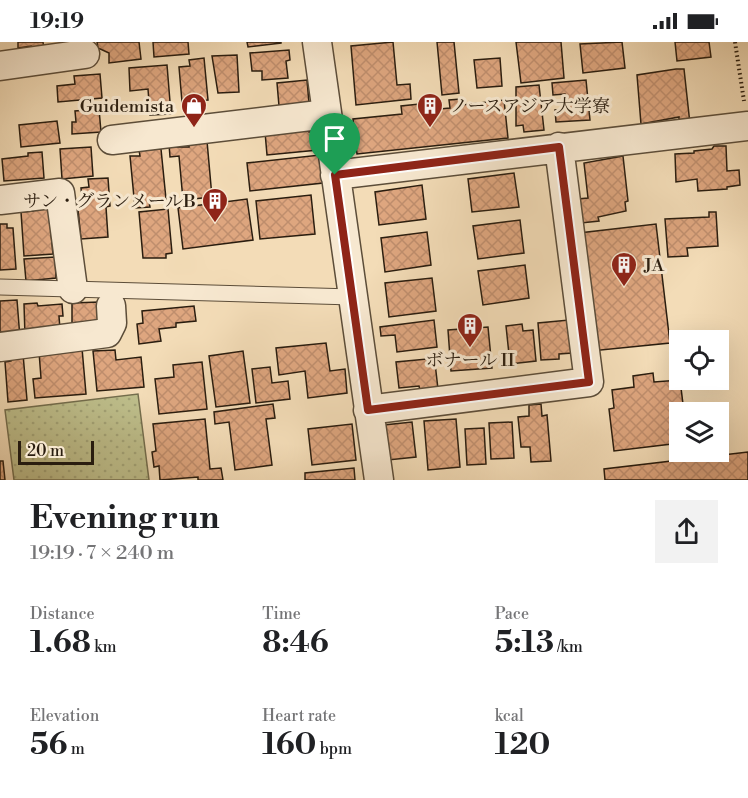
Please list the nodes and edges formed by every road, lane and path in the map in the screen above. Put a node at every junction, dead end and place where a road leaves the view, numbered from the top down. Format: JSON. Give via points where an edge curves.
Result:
{"nodes":[{"id":1,"x":317,"y":42,"type":"edge"},
{"id":2,"x":735,"y":42,"type":"edge"},
{"id":3,"x":85,"y":54,"type":"dead end"},
{"id":4,"x":0,"y":66,"type":"edge"},
{"id":5,"x":327,"y":114,"type":"junction"},
{"id":6,"x":748,"y":126,"type":"edge"},
{"id":7,"x":112,"y":140,"type":"dead end"},
{"id":8,"x":559,"y":147,"type":"junction"},
{"id":9,"x":335,"y":175,"type":"junction"},
{"id":10,"x":0,"y":200,"type":"edge"},
{"id":11,"x":0,"y":287,"type":"edge"},
{"id":12,"x":73,"y":289,"type":"junction"},
{"id":13,"x":353,"y":297,"type":"junction"},
{"id":14,"x":111,"y":306,"type":"dead end"},
{"id":15,"x":0,"y":347,"type":"edge"},
{"id":16,"x":368,"y":410,"type":"junction"},
{"id":17,"x":379,"y":480,"type":"edge"}],
"edges":[{"from":1,"to":5,"type":"street"},
{"from":2,"to":6,"type":"path"},
{"from":3,"to":4,"type":"street"},
{"from":5,"to":7,"type":"street"},
{"from":5,"to":9,"type":"street"},
{"from":6,"to":8,"type":"street"},
{"from":8,"to":9,"type":"street"},
{"from":8,"to":16,"type":"street","via":[[589,382]]},
{"from":9,"to":13,"type":"street"},
{"from":10,"to":12,"type":"street","via":[[60,193]]},
{"from":11,"to":12,"type":"lane"},
{"from":12,"to":13,"type":"lane"},
{"from":13,"to":16,"type":"street"},
{"from":14,"to":15,"type":"street","via":[[112,323],[107,333]]},
{"from":16,"to":17,"type":"street"}]}
